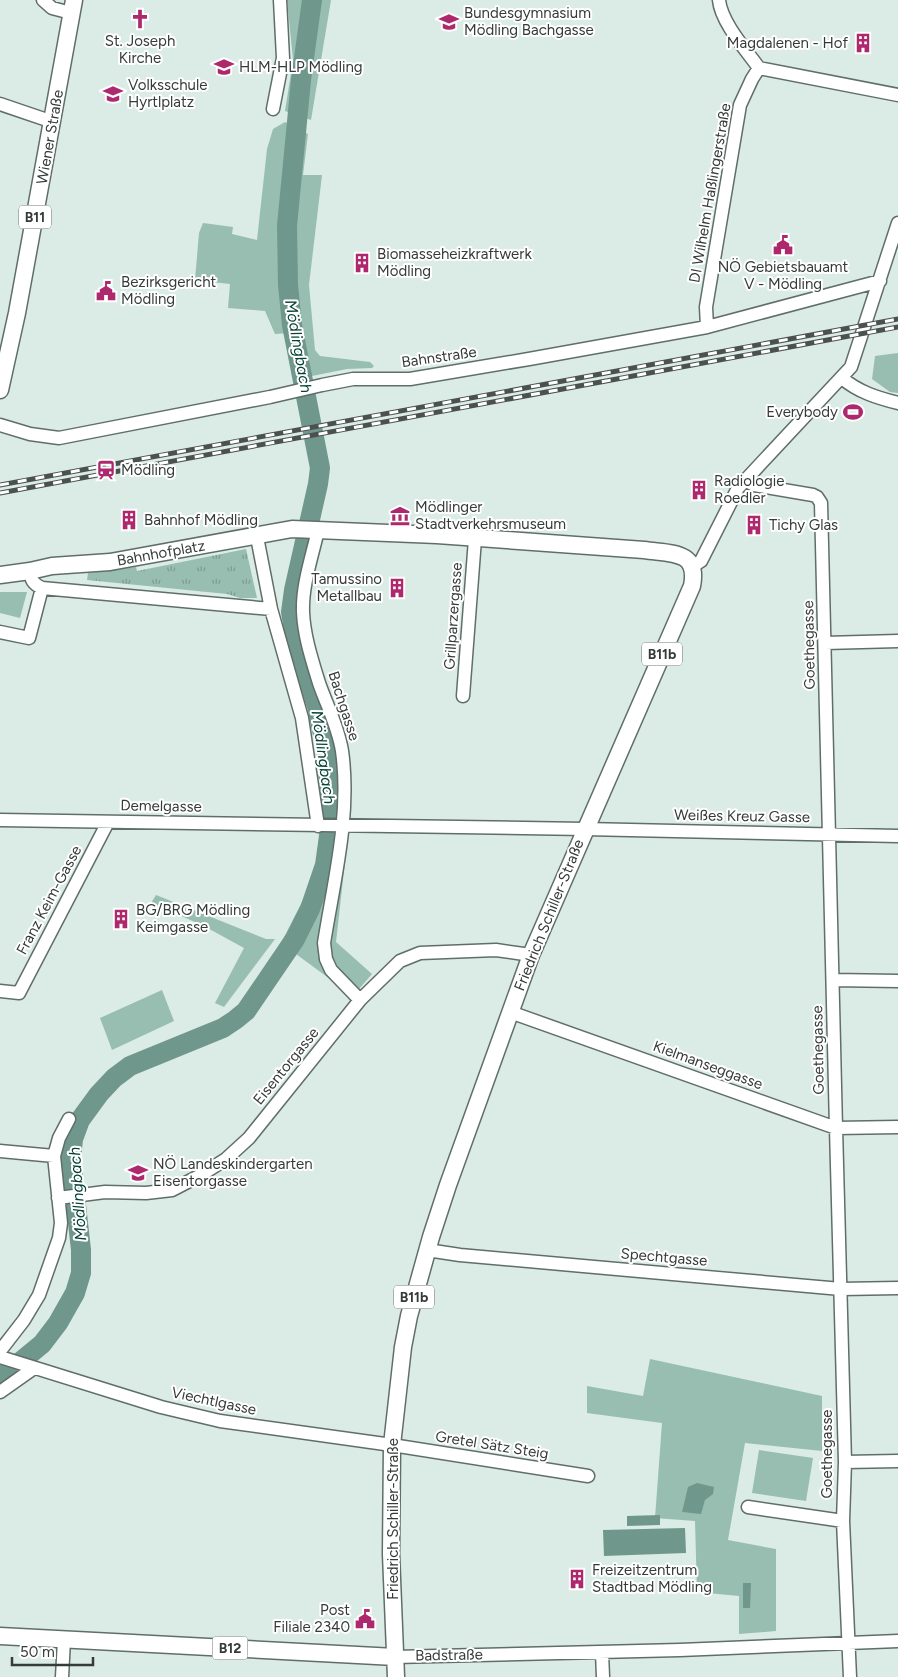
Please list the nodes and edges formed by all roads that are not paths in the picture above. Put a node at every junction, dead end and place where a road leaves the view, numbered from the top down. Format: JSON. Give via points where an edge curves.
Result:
{"nodes":[{"id":1,"x":44,"y":0,"type":"edge"},
{"id":2,"x":280,"y":0,"type":"edge"},
{"id":3,"x":719,"y":0,"type":"edge"},
{"id":4,"x":73,"y":6,"type":"edge"},
{"id":5,"x":759,"y":68,"type":"junction"},
{"id":6,"x":898,"y":95,"type":"edge"},
{"id":7,"x":0,"y":104,"type":"edge"},
{"id":8,"x":273,"y":108,"type":"dead end"},
{"id":9,"x":53,"y":122,"type":"junction"},
{"id":10,"x":898,"y":223,"type":"edge"},
{"id":11,"x":880,"y":281,"type":"junction"},
{"id":12,"x":706,"y":327,"type":"junction"},
{"id":13,"x":842,"y":378,"type":"junction"},
{"id":14,"x":0,"y":390,"type":"edge"},
{"id":15,"x":898,"y":403,"type":"edge"},
{"id":16,"x":0,"y":425,"type":"edge"},
{"id":17,"x":746,"y":481,"type":"junction"},
{"id":18,"x":316,"y":530,"type":"junction"},
{"id":19,"x":257,"y":537,"type":"junction"},
{"id":20,"x":476,"y":539,"type":"junction"},
{"id":21,"x":692,"y":566,"type":"junction"},
{"id":22,"x":30,"y":571,"type":"junction"},
{"id":23,"x":0,"y":575,"type":"edge"},
{"id":24,"x":42,"y":588,"type":"junction"},
{"id":25,"x":272,"y":609,"type":"junction"},
{"id":26,"x":0,"y":632,"type":"edge"},
{"id":27,"x":898,"y":641,"type":"edge"},
{"id":28,"x":825,"y":643,"type":"junction"},
{"id":29,"x":463,"y":696,"type":"dead end"},
{"id":30,"x":0,"y":820,"type":"edge"},
{"id":31,"x":108,"y":822,"type":"junction"},
{"id":32,"x":320,"y":824,"type":"junction"},
{"id":33,"x":340,"y":826,"type":"junction"},
{"id":34,"x":585,"y":829,"type":"junction"},
{"id":35,"x":829,"y":835,"type":"junction"},
{"id":36,"x":898,"y":836,"type":"edge"},
{"id":37,"x":531,"y":955,"type":"junction"},
{"id":38,"x":833,"y":980,"type":"junction"},
{"id":39,"x":898,"y":981,"type":"edge"},
{"id":40,"x":0,"y":991,"type":"edge"},
{"id":41,"x":360,"y":1000,"type":"junction"},
{"id":42,"x":510,"y":1012,"type":"junction"},
{"id":43,"x":69,"y":1119,"type":"dead end"},
{"id":44,"x":898,"y":1127,"type":"edge"},
{"id":45,"x":836,"y":1128,"type":"junction"},
{"id":46,"x":0,"y":1151,"type":"edge"},
{"id":47,"x":54,"y":1156,"type":"junction"},
{"id":48,"x":63,"y":1197,"type":"junction"},
{"id":49,"x":427,"y":1250,"type":"junction"},
{"id":50,"x":898,"y":1288,"type":"edge"},
{"id":51,"x":841,"y":1289,"type":"junction"},
{"id":52,"x":0,"y":1351,"type":"edge"},
{"id":53,"x":5,"y":1359,"type":"edge"},
{"id":54,"x":30,"y":1367,"type":"junction"},
{"id":55,"x":0,"y":1392,"type":"edge"},
{"id":56,"x":392,"y":1445,"type":"junction"},
{"id":57,"x":898,"y":1461,"type":"edge"},
{"id":58,"x":845,"y":1462,"type":"junction"},
{"id":59,"x":588,"y":1476,"type":"dead end"},
{"id":60,"x":748,"y":1507,"type":"dead end"},
{"id":61,"x":843,"y":1521,"type":"junction"},
{"id":62,"x":0,"y":1636,"type":"edge"},
{"id":63,"x":64,"y":1640,"type":"junction"},
{"id":64,"x":898,"y":1641,"type":"edge"},
{"id":65,"x":849,"y":1643,"type":"junction"},
{"id":66,"x":602,"y":1652,"type":"junction"},
{"id":67,"x":395,"y":1657,"type":"junction"},
{"id":68,"x":62,"y":1677,"type":"edge"},
{"id":69,"x":396,"y":1677,"type":"edge"},
{"id":70,"x":603,"y":1677,"type":"edge"},
{"id":71,"x":850,"y":1677,"type":"edge"}],
"edges":[{"from":1,"to":4,"type":"street","via":[[52,8]]},
{"from":2,"to":8,"type":"street","via":[[284,58]]},
{"from":3,"to":5,"type":"street","via":[[723,15]]},
{"from":4,"to":9,"type":"main road","name":"Wiener Straße","number":"B11"},
{"from":5,"to":6,"type":"street"},
{"from":5,"to":12,"type":"street","name":"DI Wilhelm Haßlingerstraße","via":[[740,105],[706,306]]},
{"from":7,"to":9,"type":"street"},
{"from":9,"to":14,"type":"main road","name":"Wiener Straße","number":"B11"},
{"from":10,"to":11,"type":"street"},
{"from":11,"to":12,"type":"street","name":"Bahnstraße"},
{"from":11,"to":13,"type":"street","via":[[851,367]]},
{"from":12,"to":16,"type":"street","name":"Bahnstraße","via":[[410,379],[353,379],[59,438]]},
{"from":13,"to":15,"type":"street","via":[[876,398]]},
{"from":13,"to":17,"type":"street"},
{"from":17,"to":21,"type":"street","via":[[738,488],[701,561]]},
{"from":17,"to":28,"type":"street","name":"Goethegasse","via":[[813,495],[820,500]]},
{"from":18,"to":19,"type":"main road","name":"Bahnhofplatz","via":[[294,529]]},
{"from":18,"to":20,"type":"main road","name":"Bahnhofplatz"},
{"from":18,"to":33,"type":"street","name":"Bachgasse","via":[[303,613],[308,646],[342,750],[345,785]]},
{"from":19,"to":22,"type":"main road","name":"Bahnhofplatz","via":[[110,562],[52,566]]},
{"from":19,"to":25,"type":"street"},
{"from":20,"to":21,"type":"main road","name":"Bahnhofplatz","via":[[677,554],[685,557]]},
{"from":20,"to":29,"type":"street","name":"Grillparzergasse"},
{"from":21,"to":34,"type":"main road","name":"Friedrich Schiller-Straße","number":"B11b","via":[[692,586]]},
{"from":22,"to":23,"type":"main road","name":"Bahnhofplatz"},
{"from":22,"to":24,"type":"street","via":[[31,580]]},
{"from":24,"to":25,"type":"street"},
{"from":24,"to":26,"type":"street","via":[[29,638]]},
{"from":25,"to":32,"type":"street","via":[[302,718]]},
{"from":27,"to":28,"type":"street"},
{"from":28,"to":35,"type":"street","name":"Goethegasse"},
{"from":30,"to":31,"type":"street","name":"Demelgasse"},
{"from":31,"to":32,"type":"street","name":"Demelgasse"},
{"from":31,"to":40,"type":"street","name":"Franz Keim-Gasse","via":[[19,993]]},
{"from":32,"to":33,"type":"street","name":"Demelgasse"},
{"from":33,"to":34,"type":"street"},
{"from":33,"to":41,"type":"street","name":"Bachgasse","via":[[324,943],[331,970]]},
{"from":34,"to":35,"type":"street","name":"Weißes Kreuz Gasse"},
{"from":34,"to":37,"type":"main road","name":"Friedrich Schiller-Straße","number":"B11b"},
{"from":35,"to":36,"type":"street","name":"Weißes Kreuz Gasse"},
{"from":35,"to":38,"type":"street","name":"Goethegasse"},
{"from":37,"to":41,"type":"street","name":"Eisentorgasse","via":[[496,950],[420,953],[400,961]]},
{"from":37,"to":42,"type":"main road","name":"Friedrich Schiller-Straße","number":"B11b"},
{"from":38,"to":39,"type":"street"},
{"from":38,"to":45,"type":"street","name":"Goethegasse"},
{"from":41,"to":48,"type":"street","name":"Eisentorgasse","via":[[249,1138],[226,1159],[172,1190]]},
{"from":42,"to":45,"type":"street","name":"Kielmanseggasse"},
{"from":42,"to":49,"type":"main road","name":"Friedrich Schiller-Straße","number":"B11b"},
{"from":43,"to":47,"type":"street"},
{"from":44,"to":45,"type":"street","name":"Kielmanseggasse"},
{"from":45,"to":51,"type":"street","name":"Goethegasse"},
{"from":46,"to":47,"type":"street"},
{"from":47,"to":48,"type":"street"},
{"from":48,"to":52,"type":"street","via":[[59,1238],[39,1294]]},
{"from":49,"to":51,"type":"street","name":"Spechtgasse"},
{"from":49,"to":56,"type":"main road","name":"Friedrich Schiller-Straße","number":"B11b","via":[[402,1347]]},
{"from":50,"to":51,"type":"street","name":"Spechtgasse"},
{"from":51,"to":58,"type":"street","name":"Goethegasse"},
{"from":53,"to":54,"type":"street","name":"Viechtlgasse"},
{"from":54,"to":55,"type":"street"},
{"from":54,"to":56,"type":"street","name":"Viechtlgasse","via":[[161,1407],[220,1421]]},
{"from":56,"to":59,"type":"street","name":"Gretel Sätz Steig"},
{"from":56,"to":67,"type":"main road","name":"Friedrich Schiller-Straße","number":"B11b","via":[[391,1554]]},
{"from":57,"to":58,"type":"street"},
{"from":58,"to":61,"type":"street","name":"Goethegasse"},
{"from":60,"to":61,"type":"street"},
{"from":61,"to":65,"type":"street","name":"Goethegasse"},
{"from":62,"to":63,"type":"main road","name":"Badstraße","number":"B12"},
{"from":63,"to":67,"type":"main road","name":"Badstraße","number":"B12"},
{"from":63,"to":68,"type":"street"},
{"from":64,"to":65,"type":"street","name":"Badstraße"},
{"from":65,"to":66,"type":"street","name":"Badstraße"},
{"from":65,"to":71,"type":"street","name":"Goethegasse"},
{"from":66,"to":67,"type":"street","name":"Badstraße"},
{"from":66,"to":70,"type":"street"},
{"from":67,"to":69,"type":"main road","name":"Friedrich Schiller-Straße"}]}
